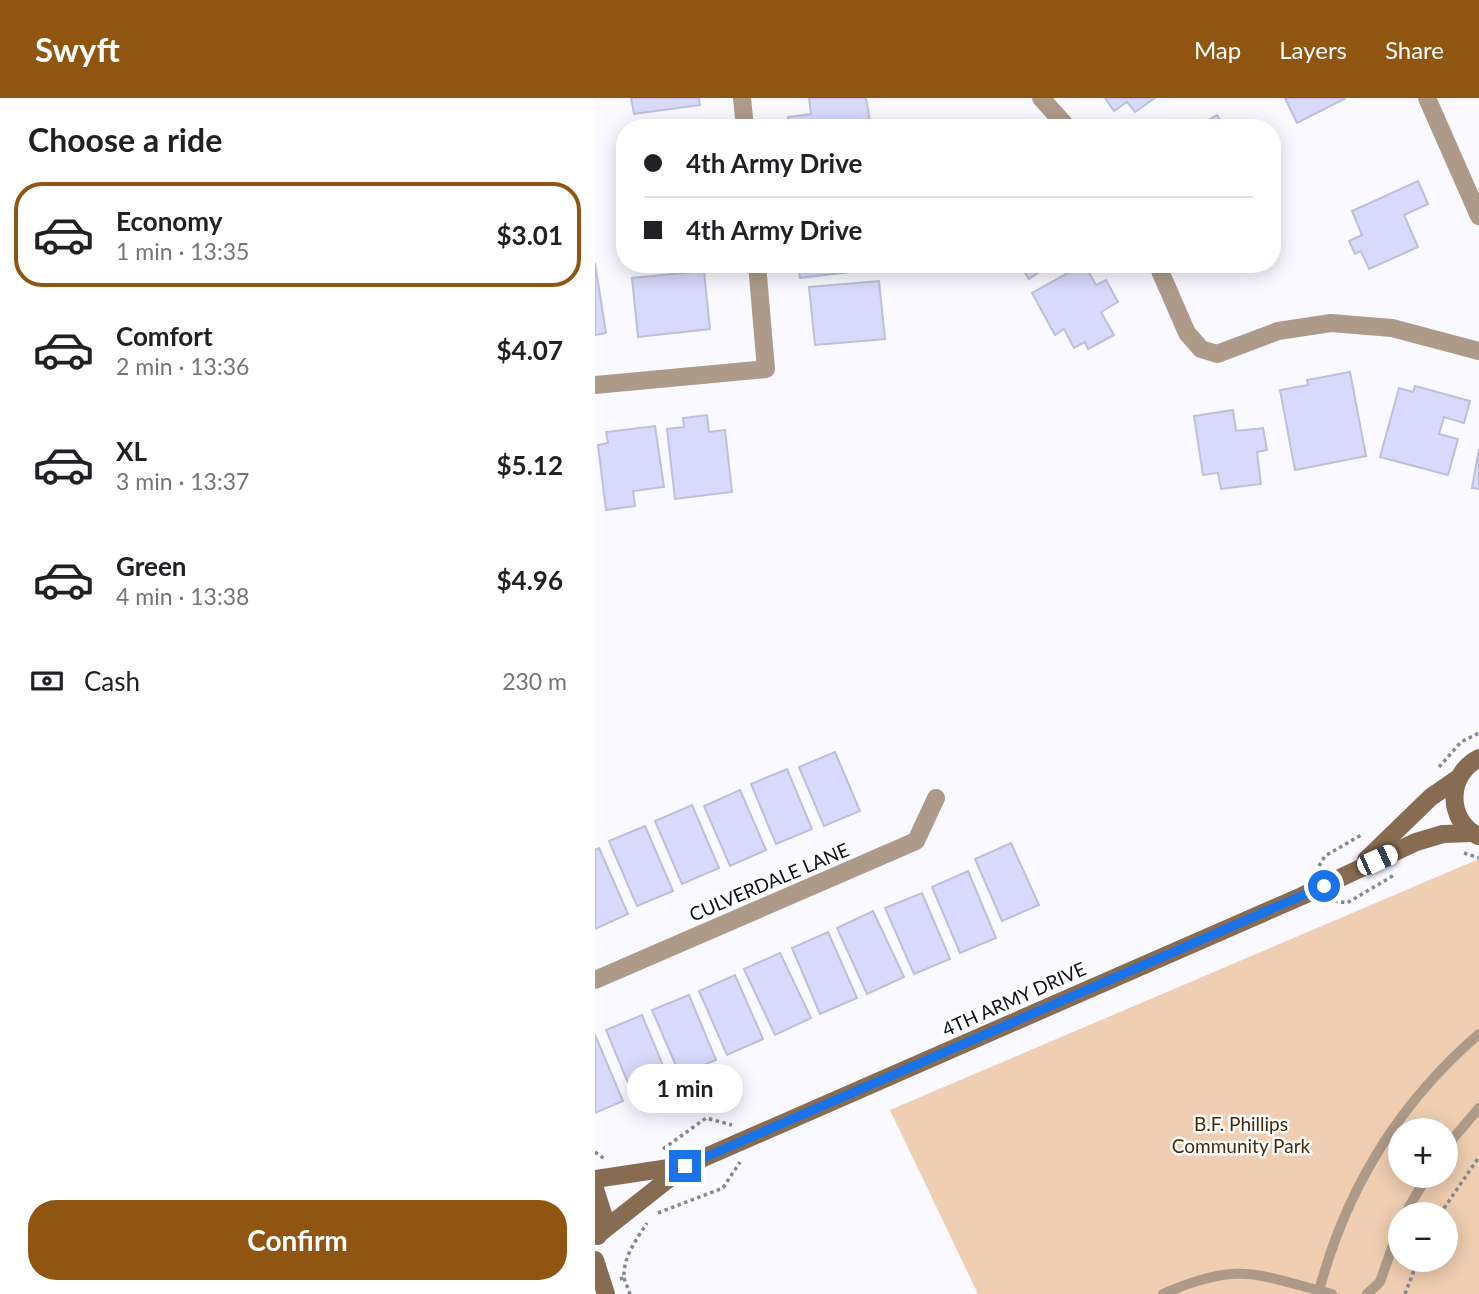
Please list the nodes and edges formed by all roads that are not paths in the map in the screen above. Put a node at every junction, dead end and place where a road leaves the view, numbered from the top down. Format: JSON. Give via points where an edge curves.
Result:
{"nodes":[{"id":1,"x":742,"y":98,"type":"edge"},
{"id":2,"x":1041,"y":98,"type":"edge"},
{"id":3,"x":1427,"y":98,"type":"edge"},
{"id":4,"x":744,"y":119,"type":"edge"},
{"id":5,"x":1060,"y":119,"type":"edge"},
{"id":6,"x":1479,"y":216,"type":"edge"},
{"id":7,"x":758,"y":273,"type":"edge"},
{"id":8,"x":1161,"y":273,"type":"edge"},
{"id":9,"x":1479,"y":351,"type":"edge"},
{"id":10,"x":595,"y":385,"type":"edge"},
{"id":11,"x":1479,"y":758,"type":"edge"},
{"id":12,"x":1457,"y":779,"type":"junction"},
{"id":13,"x":936,"y":798,"type":"dead end"},
{"id":14,"x":1476,"y":835,"type":"edge"},
{"id":15,"x":1358,"y":868,"type":"junction"},
{"id":16,"x":595,"y":980,"type":"edge"},
{"id":17,"x":1479,"y":1034,"type":"edge"},
{"id":18,"x":1479,"y":1108,"type":"edge"},
{"id":19,"x":1458,"y":1133,"type":"edge"},
{"id":20,"x":685,"y":1166,"type":"junction"},
{"id":21,"x":595,"y":1179,"type":"edge"},
{"id":22,"x":595,"y":1189,"type":"edge"},
{"id":23,"x":597,"y":1237,"type":"edge"},
{"id":24,"x":1388,"y":1259,"type":"edge"},
{"id":25,"x":595,"y":1260,"type":"edge"},
{"id":26,"x":604,"y":1290,"type":"edge"},
{"id":27,"x":1319,"y":1291,"type":"junction"},
{"id":28,"x":1163,"y":1294,"type":"edge"},
{"id":29,"x":1332,"y":1294,"type":"edge"},
{"id":30,"x":1367,"y":1294,"type":"edge"}],
"edges":[{"from":1,"to":4,"type":"street"},
{"from":2,"to":5,"type":"street"},
{"from":3,"to":6,"type":"street"},
{"from":7,"to":10,"type":"street","via":[[767,369]]},
{"from":8,"to":9,"type":"street","via":[[1187,333],[1202,349],[1217,354],[1291,328],[1351,323],[1405,330]]},
{"from":11,"to":12,"type":"street","name":"4TH ARMY DRIVE"},
{"from":12,"to":14,"type":"street","name":"4TH ARMY DRIVE","via":[[1457,815]]},
{"from":12,"to":15,"type":"street","name":"4TH ARMY DRIVE","via":[[1431,797]]},
{"from":13,"to":16,"type":"street","name":"CULVERDALE LANE","via":[[916,841]]},
{"from":14,"to":15,"type":"street","name":"4TH ARMY DRIVE","via":[[1443,834]]},
{"from":15,"to":20,"type":"street","name":"4TH ARMY DRIVE"},
{"from":17,"to":27,"type":"lane","via":[[1431,1079],[1387,1136],[1350,1200]]},
{"from":18,"to":19,"type":"lane"},
{"from":20,"to":21,"type":"street","name":"4TH ARMY DRIVE"},
{"from":20,"to":23,"type":"street","name":"4TH ARMY DRIVE"},
{"from":22,"to":23,"type":"street","via":[[603,1214]]},
{"from":24,"to":30,"type":"lane","via":[[1380,1282]]},
{"from":25,"to":26,"type":"street"},
{"from":27,"to":28,"type":"lane","via":[[1233,1272],[1204,1276]]},
{"from":27,"to":29,"type":"lane"}]}
